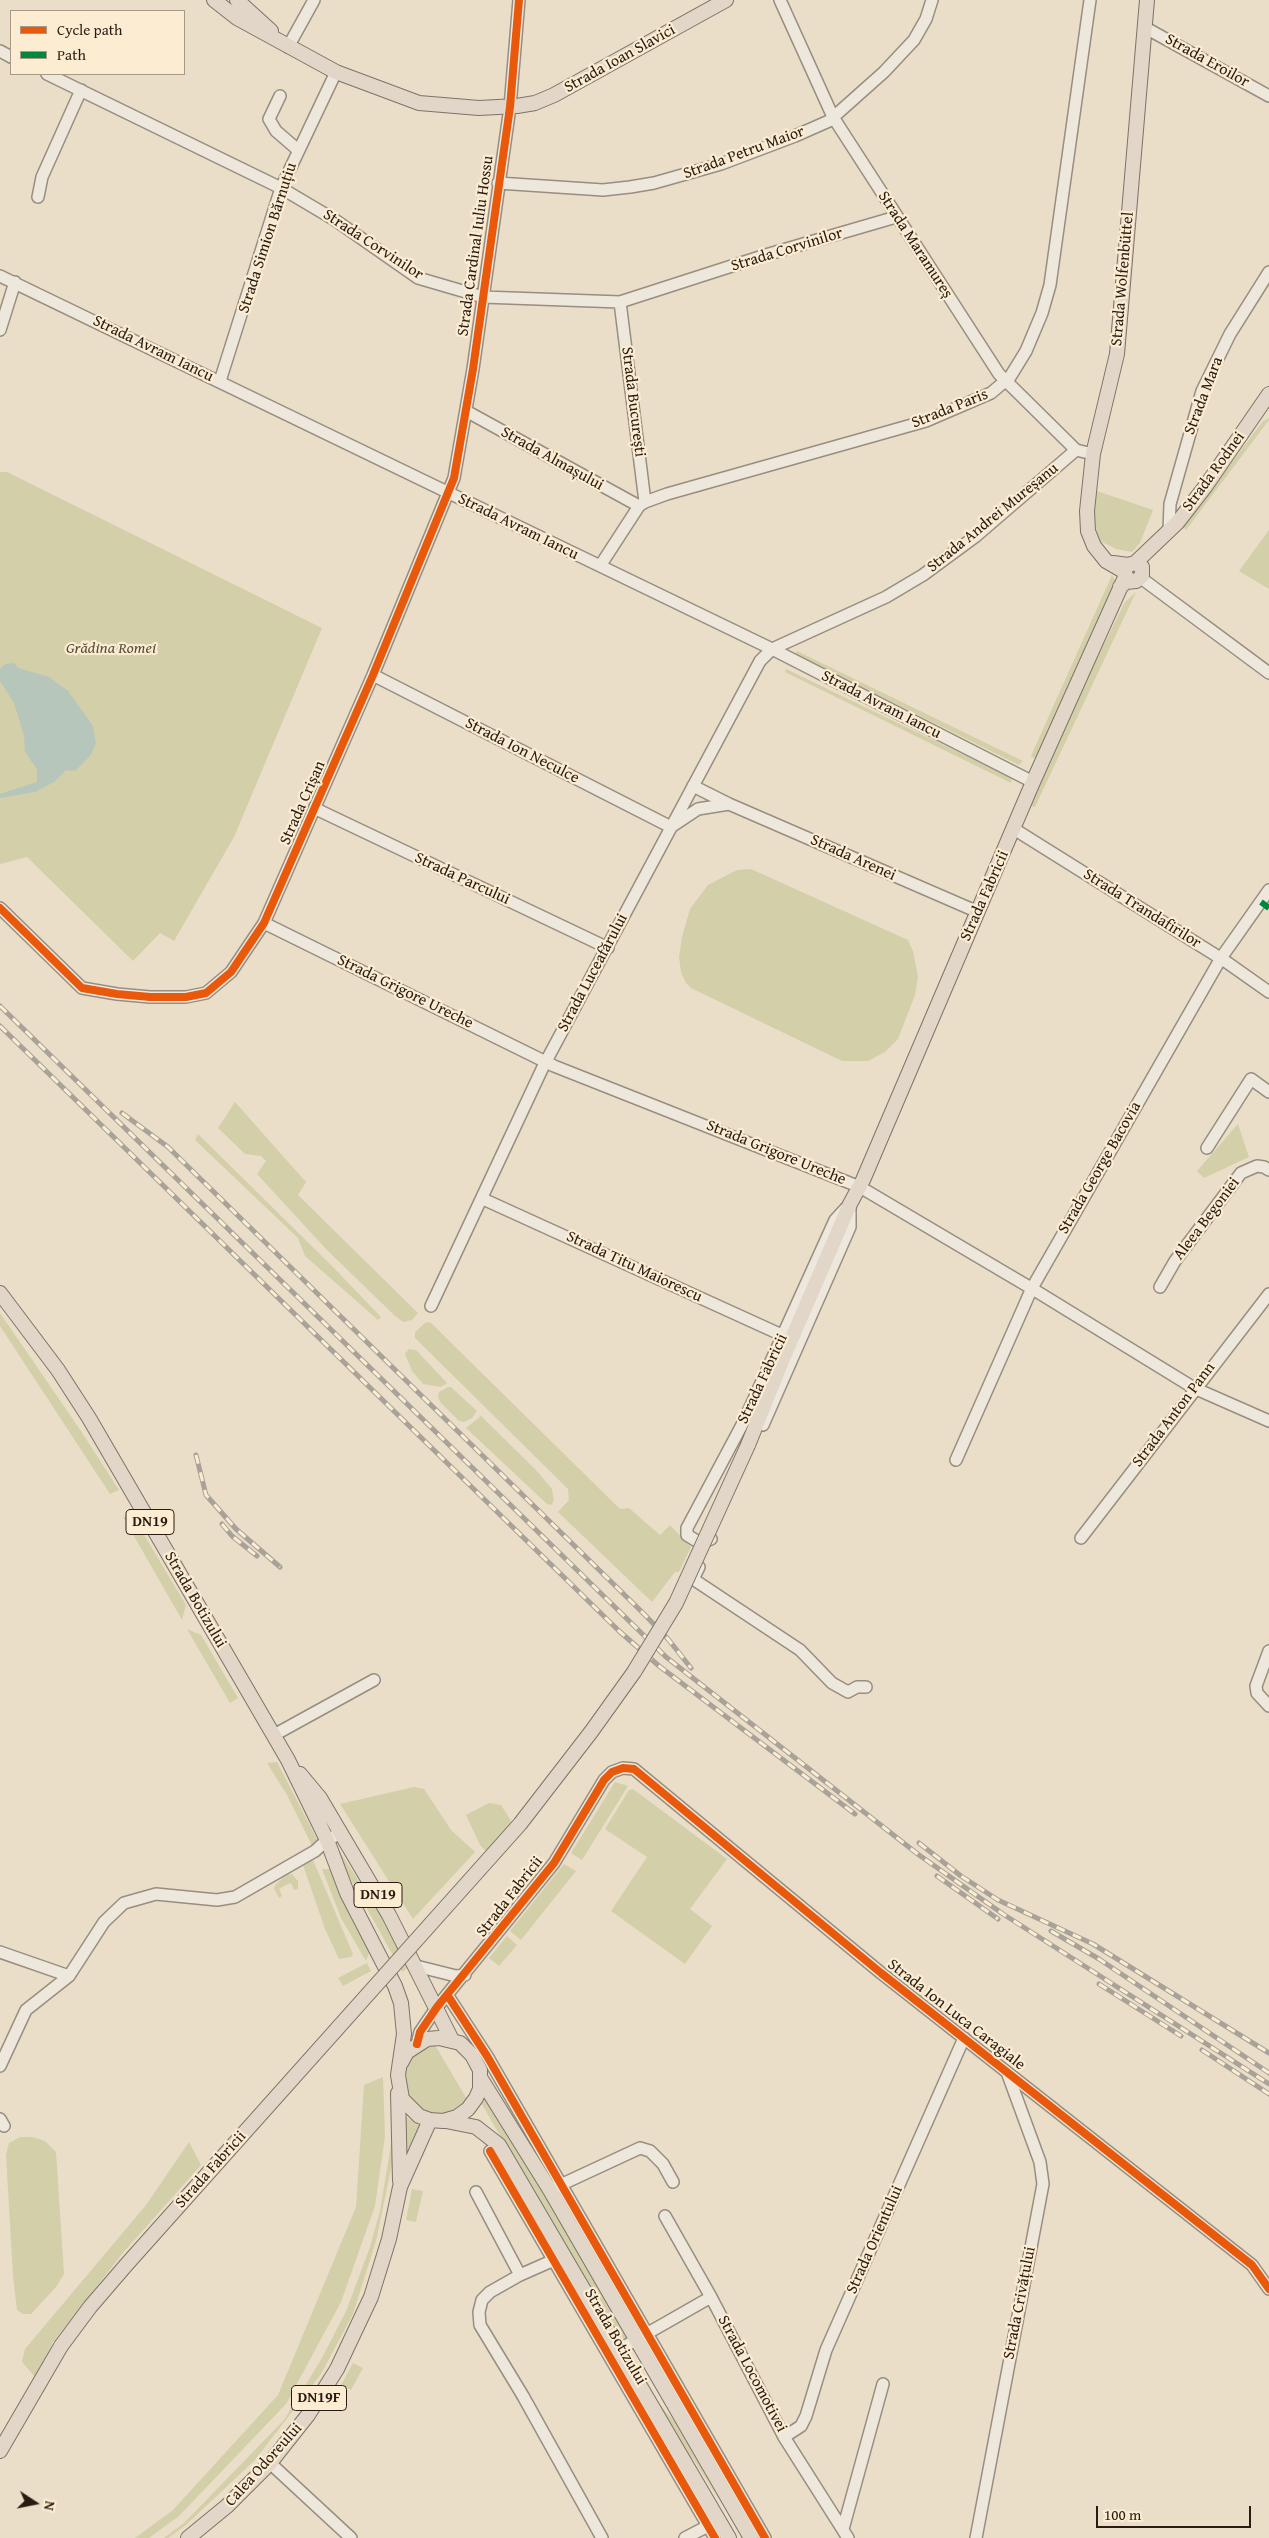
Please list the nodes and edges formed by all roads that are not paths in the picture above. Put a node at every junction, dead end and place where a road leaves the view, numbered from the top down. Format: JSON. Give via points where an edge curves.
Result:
{"nodes":[{"id":1,"x":214,"y":0,"type":"edge"},
{"id":2,"x":237,"y":0,"type":"edge"},
{"id":3,"x":314,"y":0,"type":"edge"},
{"id":4,"x":519,"y":0,"type":"edge"},
{"id":5,"x":726,"y":0,"type":"edge"},
{"id":6,"x":780,"y":0,"type":"edge"},
{"id":7,"x":932,"y":0,"type":"edge"},
{"id":8,"x":1090,"y":0,"type":"edge"},
{"id":9,"x":1147,"y":0,"type":"edge"},
{"id":10,"x":1144,"y":27,"type":"junction"},
{"id":11,"x":288,"y":47,"type":"junction"},
{"id":12,"x":336,"y":72,"type":"junction"},
{"id":13,"x":49,"y":75,"type":"edge"},
{"id":14,"x":81,"y":90,"type":"junction"},
{"id":15,"x":280,"y":96,"type":"dead end"},
{"id":16,"x":1269,"y":96,"type":"edge"},
{"id":17,"x":510,"y":107,"type":"junction"},
{"id":18,"x":833,"y":117,"type":"junction"},
{"id":19,"x":298,"y":150,"type":"junction"},
{"id":20,"x":498,"y":183,"type":"junction"},
{"id":21,"x":281,"y":188,"type":"junction"},
{"id":22,"x":38,"y":197,"type":"dead end"},
{"id":23,"x":896,"y":217,"type":"junction"},
{"id":24,"x":1269,"y":272,"type":"edge"},
{"id":25,"x":0,"y":276,"type":"edge"},
{"id":26,"x":14,"y":282,"type":"junction"},
{"id":27,"x":483,"y":297,"type":"junction"},
{"id":28,"x":620,"y":302,"type":"junction"},
{"id":29,"x":0,"y":330,"type":"edge"},
{"id":30,"x":220,"y":381,"type":"junction"},
{"id":31,"x":1005,"y":381,"type":"junction"},
{"id":32,"x":1267,"y":400,"type":"edge"},
{"id":33,"x":466,"y":411,"type":"junction"},
{"id":34,"x":1076,"y":450,"type":"junction"},
{"id":35,"x":1093,"y":454,"type":"junction"},
{"id":36,"x":449,"y":494,"type":"junction"},
{"id":37,"x":642,"y":504,"type":"junction"},
{"id":38,"x":1169,"y":531,"type":"junction"},
{"id":39,"x":600,"y":566,"type":"junction"},
{"id":40,"x":1131,"y":573,"type":"junction"},
{"id":41,"x":772,"y":649,"type":"junction"},
{"id":42,"x":1269,"y":673,"type":"edge"},
{"id":43,"x":374,"y":675,"type":"junction"},
{"id":44,"x":1033,"y":782,"type":"junction"},
{"id":45,"x":693,"y":786,"type":"junction"},
{"id":46,"x":729,"y":804,"type":"junction"},
{"id":47,"x":316,"y":809,"type":"junction"},
{"id":48,"x":671,"y":826,"type":"junction"},
{"id":49,"x":1014,"y":829,"type":"junction"},
{"id":50,"x":1269,"y":890,"type":"edge"},
{"id":51,"x":1265,"y":905,"type":"edge"},
{"id":52,"x":0,"y":908,"type":"edge"},
{"id":53,"x":978,"y":912,"type":"junction"},
{"id":54,"x":264,"y":923,"type":"junction"},
{"id":55,"x":608,"y":948,"type":"junction"},
{"id":56,"x":1221,"y":958,"type":"junction"},
{"id":57,"x":1269,"y":992,"type":"edge"},
{"id":58,"x":546,"y":1061,"type":"junction"},
{"id":59,"x":1269,"y":1092,"type":"edge"},
{"id":60,"x":1207,"y":1148,"type":"dead end"},
{"id":61,"x":1267,"y":1166,"type":"edge"},
{"id":62,"x":860,"y":1187,"type":"junction"},
{"id":63,"x":483,"y":1199,"type":"junction"},
{"id":64,"x":850,"y":1204,"type":"junction"},
{"id":65,"x":1160,"y":1287,"type":"dead end"},
{"id":66,"x":1032,"y":1288,"type":"junction"},
{"id":67,"x":0,"y":1293,"type":"edge"},
{"id":68,"x":1269,"y":1294,"type":"edge"},
{"id":69,"x":431,"y":1306,"type":"dead end"},
{"id":70,"x":784,"y":1336,"type":"junction"},
{"id":71,"x":1194,"y":1388,"type":"junction"},
{"id":72,"x":1269,"y":1421,"type":"edge"},
{"id":73,"x":956,"y":1460,"type":"dead end"},
{"id":74,"x":1081,"y":1538,"type":"dead end"},
{"id":75,"x":713,"y":1539,"type":"junction"},
{"id":76,"x":1269,"y":1651,"type":"edge"},
{"id":77,"x":374,"y":1680,"type":"dead end"},
{"id":78,"x":866,"y":1687,"type":"dead end"},
{"id":79,"x":1269,"y":1706,"type":"edge"},
{"id":80,"x":274,"y":1735,"type":"junction"},
{"id":81,"x":288,"y":1760,"type":"junction"},
{"id":82,"x":623,"y":1768,"type":"joint"},
{"id":83,"x":341,"y":1833,"type":"junction"},
{"id":84,"x":327,"y":1840,"type":"junction"},
{"id":85,"x":0,"y":1952,"type":"edge"},
{"id":86,"x":416,"y":1966,"type":"junction"},
{"id":87,"x":465,"y":1975,"type":"junction"},
{"id":88,"x":69,"y":1976,"type":"junction"},
{"id":89,"x":448,"y":1996,"type":"junction"},
{"id":90,"x":437,"y":2007,"type":"junction"},
{"id":91,"x":964,"y":2038,"type":"junction"},
{"id":92,"x":452,"y":2040,"type":"junction"},
{"id":93,"x":417,"y":2044,"type":"junction"},
{"id":94,"x":401,"y":2063,"type":"junction"},
{"id":95,"x":0,"y":2066,"type":"edge"},
{"id":96,"x":1007,"y":2072,"type":"junction"},
{"id":97,"x":480,"y":2079,"type":"junction"},
{"id":98,"x":398,"y":2087,"type":"junction"},
{"id":99,"x":437,"y":2121,"type":"junction"},
{"id":100,"x":490,"y":2151,"type":"dead end"},
{"id":101,"x":674,"y":2182,"type":"dead end"},
{"id":102,"x":400,"y":2187,"type":"junction"},
{"id":103,"x":556,"y":2187,"type":"junction"},
{"id":104,"x":476,"y":2192,"type":"dead end"},
{"id":105,"x":665,"y":2216,"type":"dead end"},
{"id":106,"x":554,"y":2260,"type":"junction"},
{"id":107,"x":520,"y":2275,"type":"junction"},
{"id":108,"x":1269,"y":2289,"type":"edge"},
{"id":109,"x":712,"y":2297,"type":"junction"},
{"id":110,"x":642,"y":2337,"type":"junction"},
{"id":111,"x":614,"y":2353,"type":"junction"},
{"id":112,"x":883,"y":2384,"type":"dead end"},
{"id":113,"x":784,"y":2437,"type":"junction"},
{"id":114,"x":0,"y":2451,"type":"edge"},
{"id":115,"x":270,"y":2463,"type":"junction"},
{"id":116,"x":708,"y":2526,"type":"junction"},
{"id":117,"x":846,"y":2534,"type":"edge"},
{"id":118,"x":188,"y":2538,"type":"edge"},
{"id":119,"x":351,"y":2538,"type":"edge"},
{"id":120,"x":602,"y":2538,"type":"edge"},
{"id":121,"x":685,"y":2538,"type":"edge"},
{"id":122,"x":715,"y":2538,"type":"edge"},
{"id":123,"x":729,"y":2538,"type":"edge"},
{"id":124,"x":752,"y":2538,"type":"edge"},
{"id":125,"x":765,"y":2538,"type":"edge"},
{"id":126,"x":976,"y":2538,"type":"edge"}],
"edges":[{"from":1,"to":11,"type":"main road","via":[[237,18]]},
{"from":2,"to":11,"type":"main road"},
{"from":3,"to":11,"type":"street"},
{"from":4,"to":17,"type":"street","name":"Strada Cardinal Iuliu Hossu"},
{"from":5,"to":17,"type":"main road","name":"Strada Ioan Slavici","via":[[554,95]]},
{"from":6,"to":18,"type":"street","name":"Strada Maramureș"},
{"from":7,"to":18,"type":"street","name":"Strada Petru Maior","via":[[914,40],[884,72]]},
{"from":8,"to":31,"type":"street","name":"Strada Paris","via":[[1050,284],[1026,351]]},
{"from":9,"to":10,"type":"main road","name":"Strada Wolfenbüttel"},
{"from":10,"to":16,"type":"street","name":"Strada Eroilor"},
{"from":10,"to":35,"type":"main road","name":"Strada Wolfenbüttel","via":[[1117,354]]},
{"from":11,"to":12,"type":"main road","name":"Strada Ioan Slavici"},
{"from":12,"to":17,"type":"main road","name":"Strada Ioan Slavici","via":[[419,103],[460,108]]},
{"from":12,"to":19,"type":"street","name":"Strada Simion Bărnuțiu"},
{"from":13,"to":14,"type":"street","name":"Strada Corvinilor"},
{"from":14,"to":21,"type":"street","name":"Strada Corvinilor"},
{"from":14,"to":22,"type":"street","via":[[42,177]]},
{"from":15,"to":19,"type":"street","via":[[269,119],[276,131]]},
{"from":17,"to":20,"type":"street","name":"Strada Cardinal Iuliu Hossu"},
{"from":18,"to":20,"type":"street","name":"Strada Petru Maior","via":[[795,136],[721,164],[654,183],[603,190]]},
{"from":18,"to":23,"type":"street","name":"Strada Maramureș"},
{"from":19,"to":21,"type":"street","name":"Strada Simion Bărnuțiu"},
{"from":20,"to":27,"type":"street","name":"Strada Cardinal Iuliu Hossu"},
{"from":21,"to":27,"type":"street","name":"Strada Corvinilor","via":[[335,220],[418,278]]},
{"from":21,"to":30,"type":"street","name":"Strada Simion Bărnuțiu"},
{"from":23,"to":28,"type":"street","name":"Strada Corvinilor"},
{"from":23,"to":31,"type":"street","name":"Strada Maramureș"},
{"from":24,"to":38,"type":"street","name":"Strada Mara","via":[[1230,334],[1202,391],[1170,504]]},
{"from":25,"to":26,"type":"street","name":"Strada Avram Iancu"},
{"from":26,"to":29,"type":"street"},
{"from":26,"to":30,"type":"street","name":"Strada Avram Iancu"},
{"from":27,"to":28,"type":"street","name":"Strada Corvinilor"},
{"from":27,"to":33,"type":"street","name":"Strada Cardinal Iuliu Hossu"},
{"from":28,"to":37,"type":"street","name":"Strada București"},
{"from":30,"to":36,"type":"street","name":"Strada Avram Iancu"},
{"from":31,"to":34,"type":"street","name":"Strada Maramureș"},
{"from":31,"to":37,"type":"street","name":"Strada Paris","via":[[991,393],[926,421],[667,494]]},
{"from":32,"to":38,"type":"main road","name":"Strada Rodnei"},
{"from":33,"to":36,"type":"street","name":"Strada Cardinal Iuliu Hossu"},
{"from":33,"to":37,"type":"street","name":"Strada Almașului"},
{"from":34,"to":35,"type":"street"},
{"from":34,"to":41,"type":"street","name":"Strada Andrei Mureșanu","via":[[976,536],[923,575],[886,597]]},
{"from":35,"to":40,"type":"main road","name":"Strada Wolfenbüttel","via":[[1087,522],[1091,540],[1098,552]]},
{"from":36,"to":39,"type":"street","name":"Strada Avram Iancu"},
{"from":36,"to":43,"type":"street","name":"Strada Crișan"},
{"from":37,"to":39,"type":"street"},
{"from":38,"to":40,"type":"main road","name":"Strada Rodnei"},
{"from":39,"to":41,"type":"street","name":"Strada Avram Iancu"},
{"from":40,"to":42,"type":"street"},
{"from":40,"to":44,"type":"main road","name":"Strada Fabricii"},
{"from":41,"to":44,"type":"street","name":"Strada Avram Iancu"},
{"from":41,"to":45,"type":"street","name":"Strada Luceafărului","via":[[760,661]]},
{"from":43,"to":47,"type":"street","name":"Strada Crișan"},
{"from":43,"to":48,"type":"street","name":"Strada Ion Neculce"},
{"from":44,"to":49,"type":"main road","name":"Strada Fabricii"},
{"from":45,"to":46,"type":"street","name":"Strada Arenei"},
{"from":45,"to":48,"type":"street","name":"Strada Luceafărului"},
{"from":46,"to":48,"type":"street","via":[[698,810]]},
{"from":46,"to":53,"type":"street","name":"Strada Arenei"},
{"from":47,"to":54,"type":"street","name":"Strada Crișan"},
{"from":47,"to":55,"type":"street","name":"Strada Parcului"},
{"from":48,"to":55,"type":"street","name":"Strada Luceafărului"},
{"from":49,"to":53,"type":"main road","name":"Strada Fabricii"},
{"from":49,"to":56,"type":"street","name":"Strada Trandafirilor"},
{"from":50,"to":51,"type":"street","name":"Strada George Bacovia"},
{"from":51,"to":56,"type":"street","name":"Strada George Bacovia"},
{"from":52,"to":54,"type":"street","name":"Strada Crișan","via":[[82,988],[150,997],[186,997],[206,993],[231,972]]},
{"from":53,"to":62,"type":"main road","name":"Strada Fabricii"},
{"from":54,"to":58,"type":"street","name":"Strada Grigore Ureche"},
{"from":55,"to":58,"type":"street","name":"Strada Luceafărului"},
{"from":56,"to":57,"type":"street","name":"Strada Trandafirilor"},
{"from":56,"to":66,"type":"street","name":"Strada George Bacovia"},
{"from":58,"to":62,"type":"street","name":"Strada Grigore Ureche"},
{"from":58,"to":63,"type":"street","name":"Strada Luceafărului"},
{"from":59,"to":60,"type":"street","via":[[1250,1079]]},
{"from":61,"to":65,"type":"street","name":"Aleea Begoniei","via":[[1250,1168],[1235,1181],[1174,1261]]},
{"from":62,"to":64,"type":"main road","name":"Strada Fabricii"},
{"from":62,"to":66,"type":"street","name":"Strada Grigore Ureche"},
{"from":63,"to":69,"type":"street","name":"Strada Luceafărului"},
{"from":63,"to":70,"type":"street","name":"Strada Titu Maiorescu"},
{"from":64,"to":70,"type":"street","name":"Strada Fabricii","via":[[835,1220]]},
{"from":64,"to":75,"type":"street","name":"Strada Fabricii","via":[[850,1228]]},
{"from":64,"to":114,"type":"main road","name":"Strada Fabricii","bridge":true,"via":[[748,1445],[676,1603],[634,1672],[520,1824],[90,2307],[62,2346]]},
{"from":66,"to":71,"type":"street","name":"Strada Grigore Ureche"},
{"from":66,"to":73,"type":"street","name":"Strada George Bacovia"},
{"from":67,"to":80,"type":"main road","name":"Strada Botizului","number":"DN19","via":[[90,1418]]},
{"from":68,"to":71,"type":"street","name":"Strada Anton Pann"},
{"from":70,"to":75,"type":"street","name":"Strada Fabricii","via":[[744,1421],[687,1528],[687,1535],[700,1542]]},
{"from":71,"to":72,"type":"street","name":"Strada Grigore Ureche"},
{"from":71,"to":74,"type":"street","name":"Strada Anton Pann"},
{"from":75,"to":78,"type":"street","via":[[693,1579],[800,1650],[832,1683],[848,1692]]},
{"from":76,"to":79,"type":"street","via":[[1256,1686],[1257,1693]]},
{"from":77,"to":80,"type":"street"},
{"from":80,"to":81,"type":"main road","name":"Strada Botizului","number":"DN19"},
{"from":81,"to":83,"type":"main road","name":"Strada Botizului","number":"DN19","via":[[320,1798]]},
{"from":81,"to":84,"type":"main road","name":"Strada Botizului","number":"DN19"},
{"from":82,"to":87,"type":"street","name":"Strada Fabricii","via":[[604,1780],[554,1863]]},
{"from":82,"to":91,"type":"street","name":"Strada Ion Luca Caragiale","via":[[634,1769],[645,1777],[880,1973]]},
{"from":83,"to":84,"type":"street"},
{"from":83,"to":86,"type":"main road","name":"Strada Botizului","number":"DN19"},
{"from":84,"to":88,"type":"street","via":[[315,1851],[235,1897],[217,1900],[156,1894],[124,1903],[104,1922]]},
{"from":84,"to":94,"type":"main road","name":"Strada Botizului","number":"DN19","via":[[347,1892],[401,2003],[404,2034]]},
{"from":85,"to":88,"type":"street"},
{"from":86,"to":87,"type":"street","via":[[456,1976]]},
{"from":86,"to":90,"type":"main road","name":"Strada Botizului","number":"DN19"},
{"from":87,"to":89,"type":"street","name":"Strada Fabricii"},
{"from":88,"to":95,"type":"street","via":[[26,2010]]},
{"from":89,"to":90,"type":"street","name":"Strada Fabricii"},
{"from":89,"to":103,"type":"street","via":[[487,2056]]},
{"from":90,"to":92,"type":"main road","name":"Strada Botizului","number":"DN19"},
{"from":90,"to":93,"type":"street","name":"Strada Fabricii","via":[[420,2032]]},
{"from":91,"to":96,"type":"street","name":"Strada Ion Luca Caragiale"},
{"from":91,"to":113,"type":"street","name":"Strada Orientului","via":[[826,2350],[806,2416],[801,2426]]},
{"from":92,"to":93,"type":"main road","via":[[439,2038]]},
{"from":92,"to":97,"type":"main road","name":"Strada Botizului","number":"DN19","via":[[472,2055],[480,2070]]},
{"from":93,"to":94,"type":"main road"},
{"from":94,"to":98,"type":"main road","name":"Strada Botizului","number":"DN19"},
{"from":96,"to":108,"type":"street","name":"Strada Ion Luca Caragiale","via":[[1252,2266]]},
{"from":96,"to":126,"type":"street","name":"Strada Crivățului","via":[[1040,2162],[1043,2184]]},
{"from":97,"to":99,"type":"main road","via":[[476,2098],[468,2109],[457,2117]]},
{"from":97,"to":103,"type":"main road","name":"Strada Botizului","number":"DN19"},
{"from":98,"to":99,"type":"main road","name":"Strada Botizului","via":[[409,2109]]},
{"from":98,"to":102,"type":"main road","name":"Calea Odoreului","number":"DN19F"},
{"from":99,"to":102,"type":"main road","name":"Calea Odoreului","number":"DN19F"},
{"from":99,"to":111,"type":"main road","name":"Strada Botizului","via":[[476,2126],[498,2145]]},
{"from":100,"to":106,"type":"street","name":"Strada Botizului"},
{"from":101,"to":103,"type":"street","via":[[650,2151],[640,2148]]},
{"from":102,"to":115,"type":"main road","name":"Calea Odoreului","number":"DN19F","via":[[379,2273],[359,2326],[308,2415]]},
{"from":103,"to":110,"type":"main road","name":"Strada Botizului","number":"DN19"},
{"from":104,"to":107,"type":"street"},
{"from":105,"to":109,"type":"street","name":"Strada Locomotivei"},
{"from":106,"to":107,"type":"street"},
{"from":106,"to":111,"type":"street","name":"Strada Botizului"},
{"from":107,"to":120,"type":"street","via":[[482,2300],[480,2325]]},
{"from":109,"to":110,"type":"street"},
{"from":109,"to":113,"type":"street","name":"Strada Locomotivei"},
{"from":110,"to":111,"type":"street"},
{"from":110,"to":124,"type":"main road","name":"Strada Botizului","number":"DN19"},
{"from":110,"to":125,"type":"street"},
{"from":111,"to":116,"type":"street","name":"Strada Botizului"},
{"from":111,"to":123,"type":"main road","name":"Strada Botizului"},
{"from":112,"to":117,"type":"street","name":"Strada Locomotivei"},
{"from":113,"to":117,"type":"street","name":"Strada Locomotivei"},
{"from":115,"to":118,"type":"main road","name":"Calea Odoreului","number":"DN19F","via":[[218,2514]]},
{"from":115,"to":119,"type":"street"},
{"from":116,"to":121,"type":"street"},
{"from":116,"to":122,"type":"street","name":"Strada Botizului"}]}
